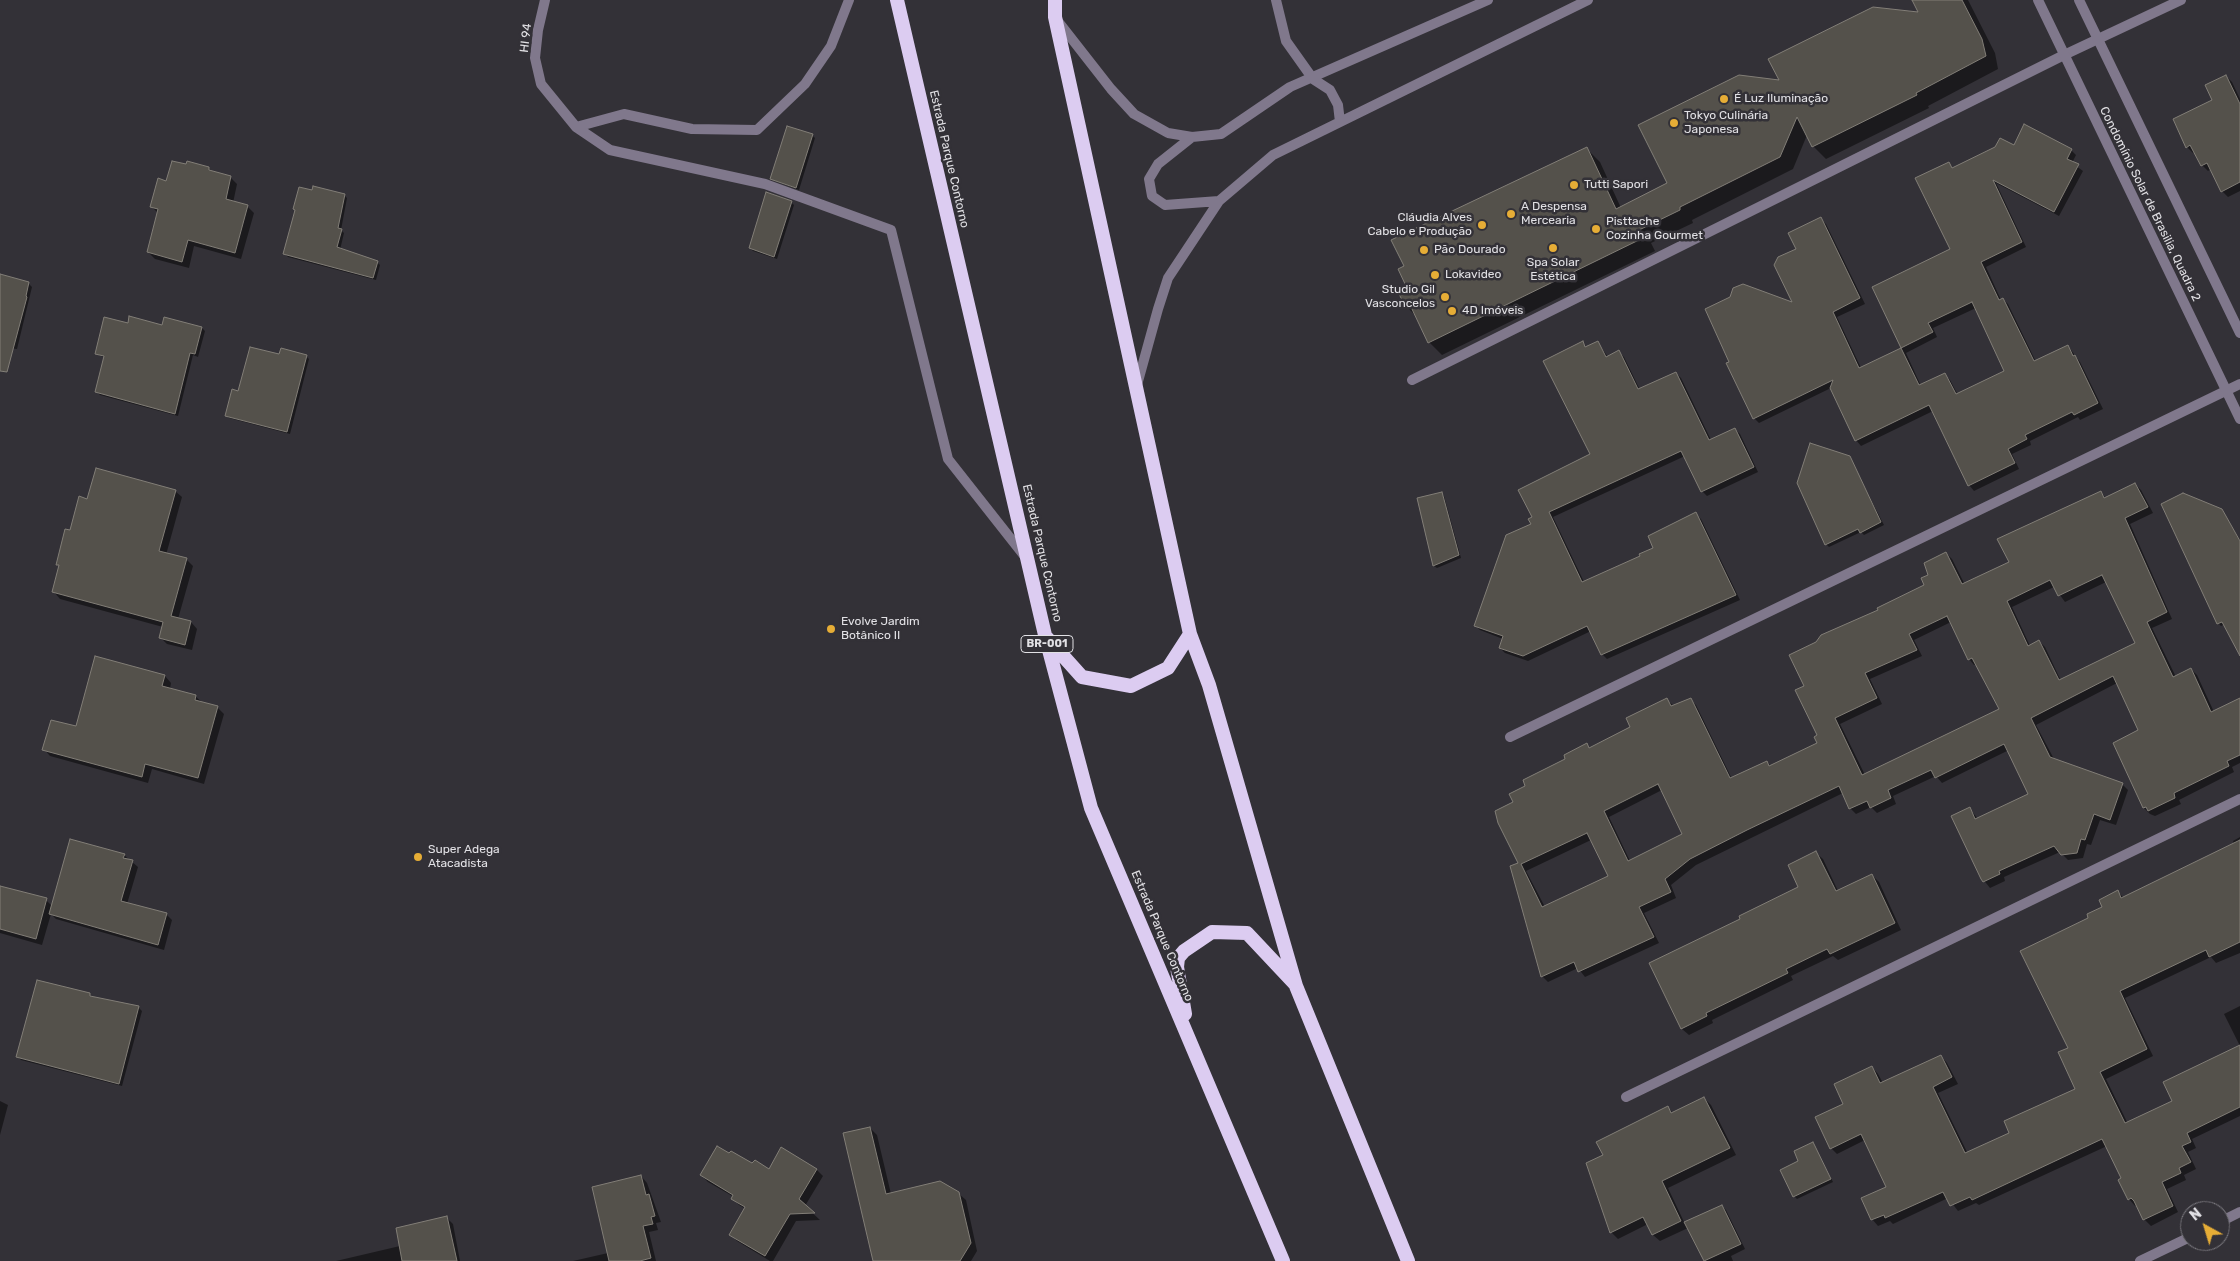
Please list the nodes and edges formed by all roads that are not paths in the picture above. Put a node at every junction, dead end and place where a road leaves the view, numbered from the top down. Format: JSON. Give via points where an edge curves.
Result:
{"nodes":[{"id":1,"x":545,"y":0,"type":"edge"},
{"id":2,"x":849,"y":0,"type":"edge"},
{"id":3,"x":897,"y":0,"type":"edge"},
{"id":4,"x":1055,"y":0,"type":"edge"},
{"id":5,"x":1276,"y":0,"type":"edge"},
{"id":6,"x":1488,"y":0,"type":"edge"},
{"id":7,"x":1588,"y":0,"type":"edge"},
{"id":8,"x":2038,"y":0,"type":"edge"},
{"id":9,"x":2079,"y":0,"type":"edge"},
{"id":10,"x":2181,"y":0,"type":"edge"},
{"id":11,"x":1055,"y":17,"type":"junction"},
{"id":12,"x":2098,"y":40,"type":"junction"},
{"id":13,"x":2064,"y":55,"type":"junction"},
{"id":14,"x":1313,"y":79,"type":"junction"},
{"id":15,"x":1340,"y":122,"type":"junction"},
{"id":16,"x":576,"y":127,"type":"junction"},
{"id":17,"x":1192,"y":137,"type":"junction"},
{"id":18,"x":1219,"y":201,"type":"junction"},
{"id":19,"x":2240,"y":333,"type":"edge"},
{"id":20,"x":1412,"y":380,"type":"dead end"},
{"id":21,"x":2240,"y":384,"type":"edge"},
{"id":22,"x":1137,"y":385,"type":"junction"},
{"id":23,"x":2226,"y":391,"type":"junction"},
{"id":24,"x":2240,"y":420,"type":"edge"},
{"id":25,"x":1028,"y":561,"type":"junction"},
{"id":26,"x":1190,"y":634,"type":"junction"},
{"id":27,"x":1045,"y":635,"type":"junction"},
{"id":28,"x":1510,"y":737,"type":"dead end"},
{"id":29,"x":2240,"y":799,"type":"edge"},
{"id":30,"x":1296,"y":986,"type":"junction"},
{"id":31,"x":1190,"y":1038,"type":"junction"},
{"id":32,"x":1626,"y":1096,"type":"dead end"},
{"id":33,"x":2180,"y":1242,"type":"edge"},
{"id":34,"x":1283,"y":1261,"type":"edge"},
{"id":35,"x":1408,"y":1261,"type":"edge"},
{"id":36,"x":2140,"y":1261,"type":"edge"}],
"edges":[{"from":1,"to":16,"type":"street","name":"HI 94","via":[[535,58],[541,84]]},
{"from":2,"to":16,"type":"street","via":[[831,46],[805,84],[757,130],[692,129],[624,114]]},
{"from":3,"to":25,"type":"highway","name":"Estrada Parque Contorno","number":"BR-001"},
{"from":4,"to":11,"type":"highway"},
{"from":5,"to":14,"type":"street","via":[[1286,41]]},
{"from":6,"to":14,"type":"street"},
{"from":7,"to":15,"type":"street"},
{"from":8,"to":13,"type":"street","name":"Condomínio Solar de Brasilia, Quadra 2"},
{"from":9,"to":12,"type":"street","name":"Condomínio Solar de Brasilia, Quadra 2"},
{"from":10,"to":12,"type":"street"},
{"from":11,"to":17,"type":"street","via":[[1134,114],[1168,134]]},
{"from":11,"to":22,"type":"highway"},
{"from":12,"to":13,"type":"street"},
{"from":12,"to":19,"type":"street","name":"Condomínio Solar de Brasilia, Quadra 2"},
{"from":13,"to":20,"type":"street"},
{"from":13,"to":23,"type":"street","name":"Condomínio Solar de Brasilia, Quadra 2"},
{"from":14,"to":15,"type":"street","via":[[1330,90],[1338,105]]},
{"from":14,"to":17,"type":"street","via":[[1290,87],[1221,134]]},
{"from":15,"to":18,"type":"street","via":[[1273,155]]},
{"from":16,"to":25,"type":"street","name":"HI 94","via":[[610,150],[765,184],[891,230],[948,459]]},
{"from":17,"to":18,"type":"street","via":[[1158,164],[1148,179],[1152,196],[1165,205]]},
{"from":18,"to":22,"type":"street","via":[[1168,278]]},
{"from":21,"to":23,"type":"street"},
{"from":22,"to":26,"type":"highway"},
{"from":23,"to":24,"type":"street","name":"Condomínio Solar de Brasilia, Quadra 2"},
{"from":23,"to":28,"type":"street"},
{"from":25,"to":27,"type":"highway","name":"Estrada Parque Contorno","number":"BR-001"},
{"from":26,"to":27,"type":"highway","via":[[1168,668],[1131,686],[1082,677]]},
{"from":26,"to":30,"type":"highway","via":[[1209,685]]},
{"from":27,"to":31,"type":"highway","name":"Estrada Parque Contorno","number":"BR-001","via":[[1091,808]]},
{"from":29,"to":32,"type":"street"},
{"from":30,"to":31,"type":"highway","via":[[1247,933],[1212,932],[1178,958]]},
{"from":30,"to":35,"type":"highway"},
{"from":31,"to":34,"type":"highway","name":"Estrada Parque Contorno","number":"BR-001"},
{"from":33,"to":36,"type":"street"}]}
